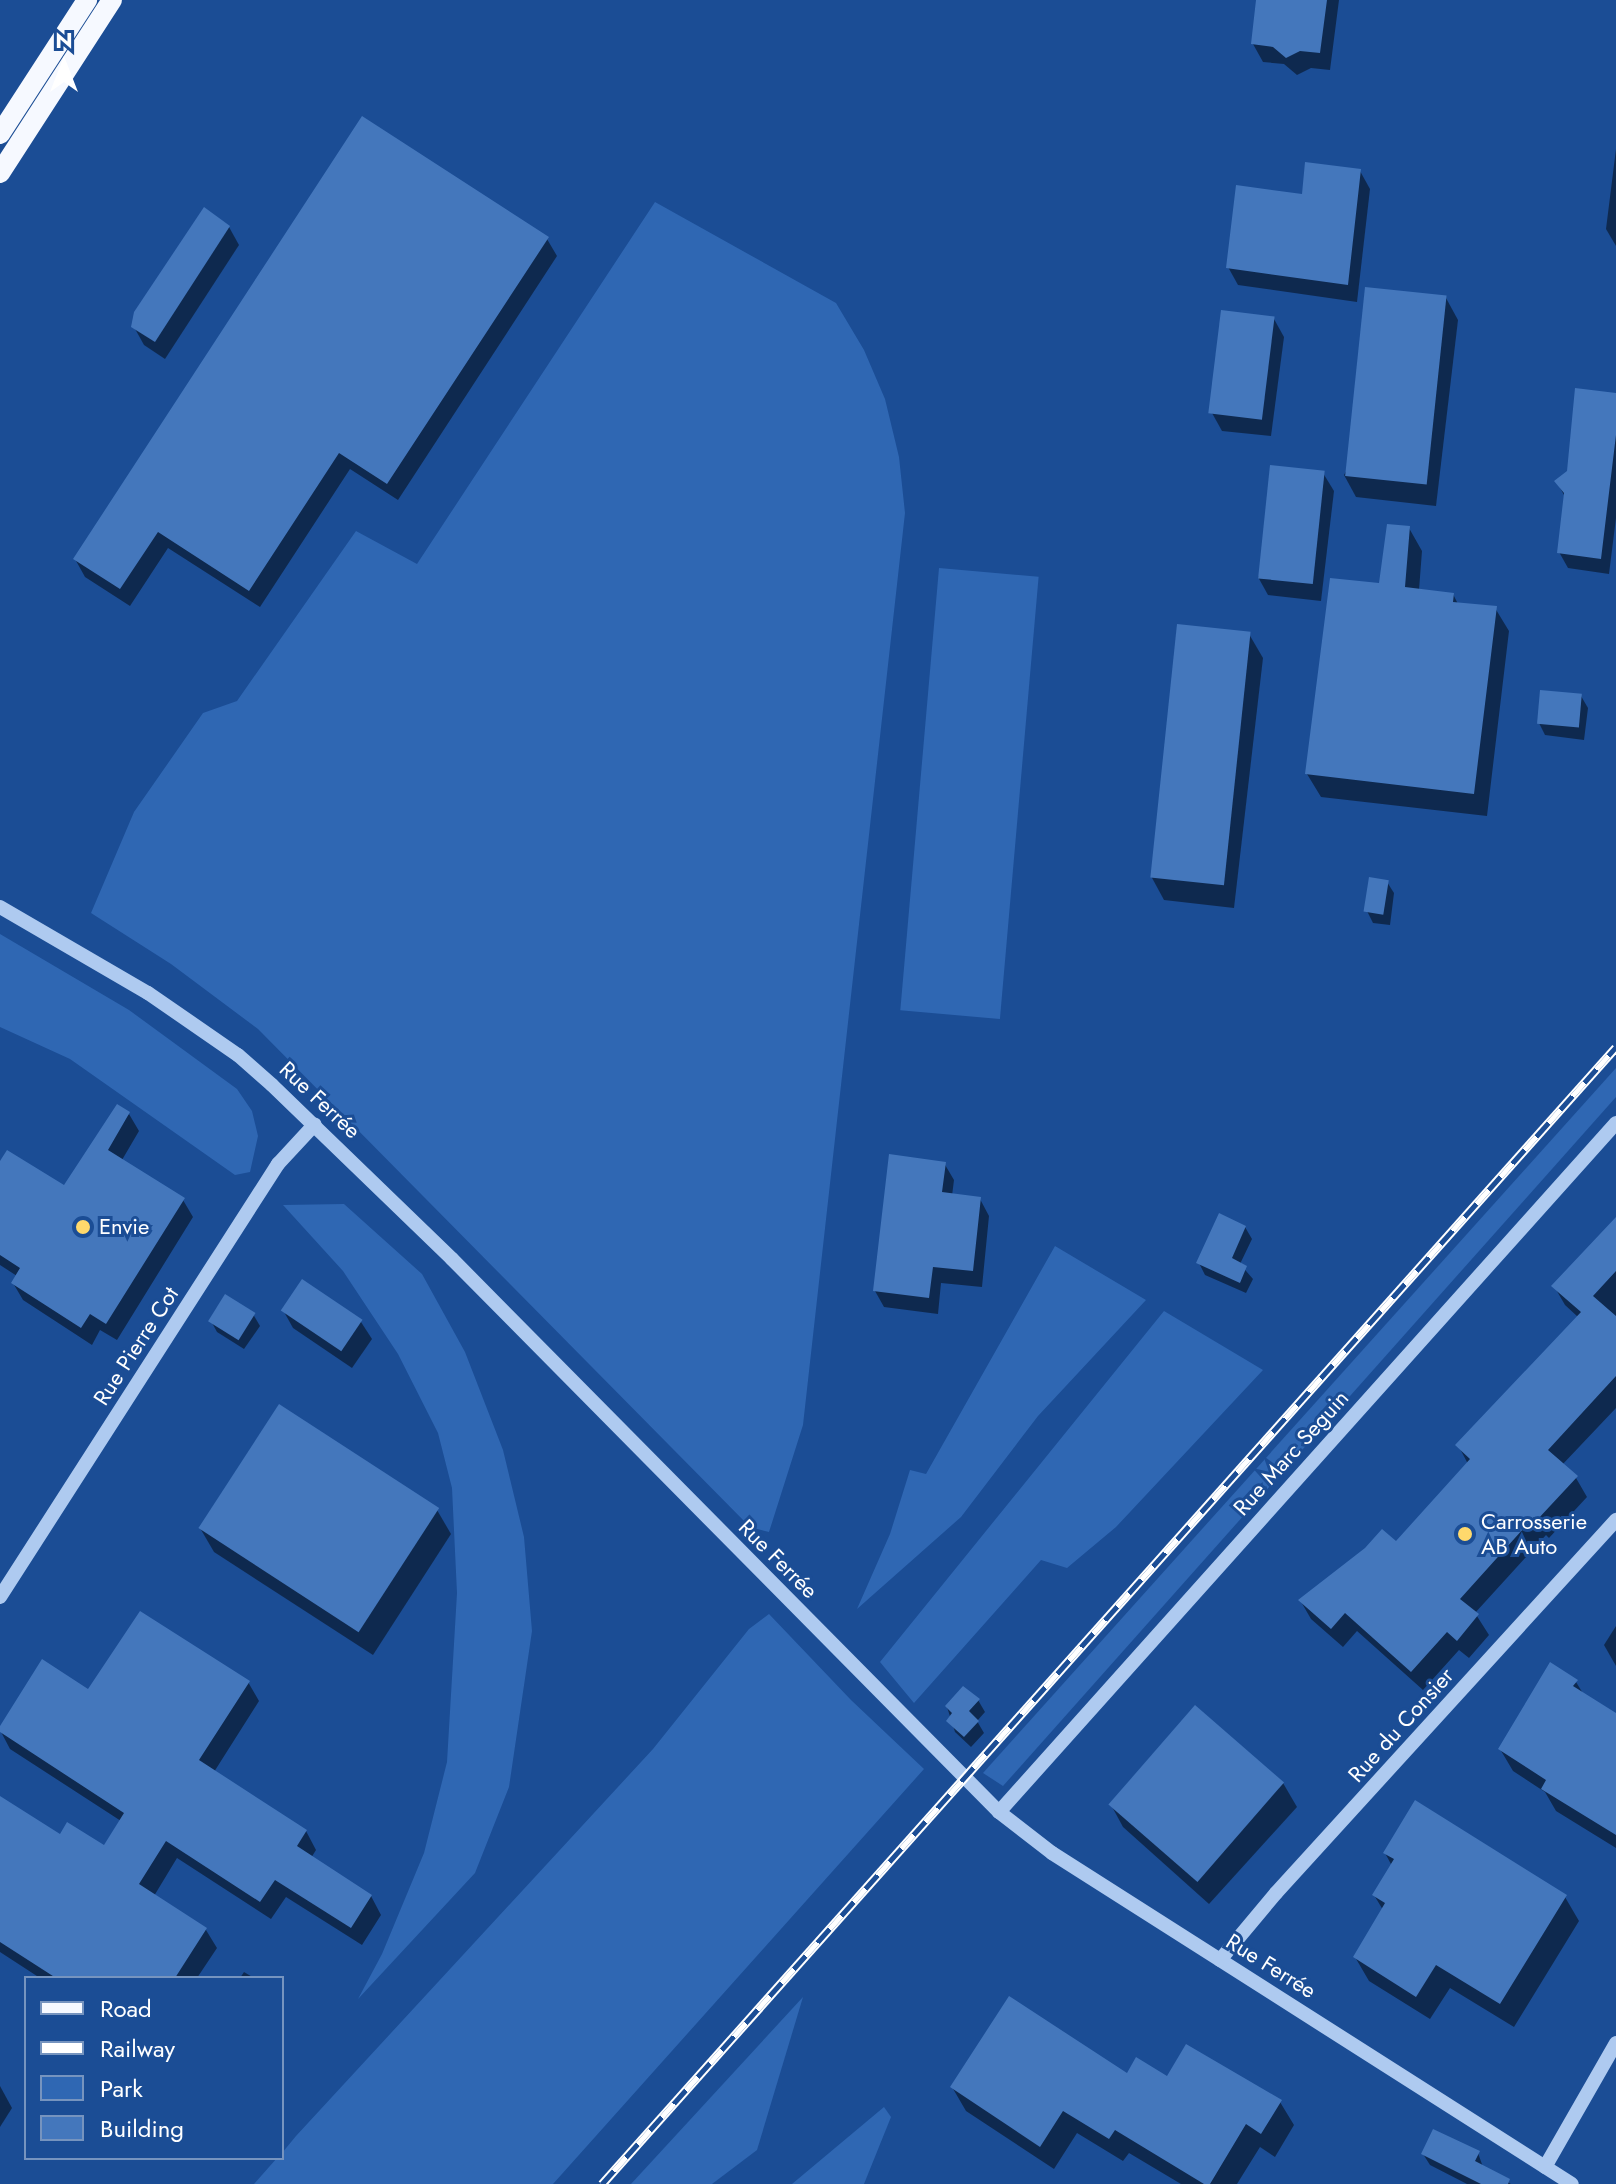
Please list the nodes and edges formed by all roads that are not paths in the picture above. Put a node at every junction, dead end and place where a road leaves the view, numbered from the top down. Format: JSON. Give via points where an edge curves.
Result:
{"nodes":[{"id":1,"x":87,"y":0,"type":"edge"},
{"id":2,"x":112,"y":0,"type":"edge"},
{"id":3,"x":0,"y":134,"type":"edge"},
{"id":4,"x":0,"y":173,"type":"edge"},
{"id":5,"x":0,"y":907,"type":"edge"},
{"id":6,"x":1616,"y":1123,"type":"edge"},
{"id":7,"x":315,"y":1124,"type":"junction"},
{"id":8,"x":1616,"y":1520,"type":"edge"},
{"id":9,"x":0,"y":1597,"type":"edge"},
{"id":10,"x":999,"y":1812,"type":"junction"},
{"id":11,"x":1220,"y":1960,"type":"junction"},
{"id":12,"x":1616,"y":2043,"type":"edge"},
{"id":13,"x":1545,"y":2167,"type":"junction"},
{"id":14,"x":1572,"y":2184,"type":"edge"}],
"edges":[{"from":1,"to":3,"type":"main road"},
{"from":2,"to":4,"type":"main road"},
{"from":5,"to":7,"type":"street","name":"Rue Ferrée","via":[[148,993],[238,1055]]},
{"from":6,"to":10,"type":"street","name":"Rue Marc Seguin"},
{"from":7,"to":9,"type":"street","name":"Rue Pierre Cot","via":[[278,1164]]},
{"from":7,"to":10,"type":"street","name":"Rue Ferrée"},
{"from":8,"to":11,"type":"street","name":"Rue du Consier"},
{"from":10,"to":11,"type":"street","name":"Rue Ferrée","via":[[1052,1853]]},
{"from":11,"to":13,"type":"street","name":"Rue Ferrée"},
{"from":12,"to":13,"type":"street"},
{"from":13,"to":14,"type":"street","name":"Rue Ferrée"}]}
